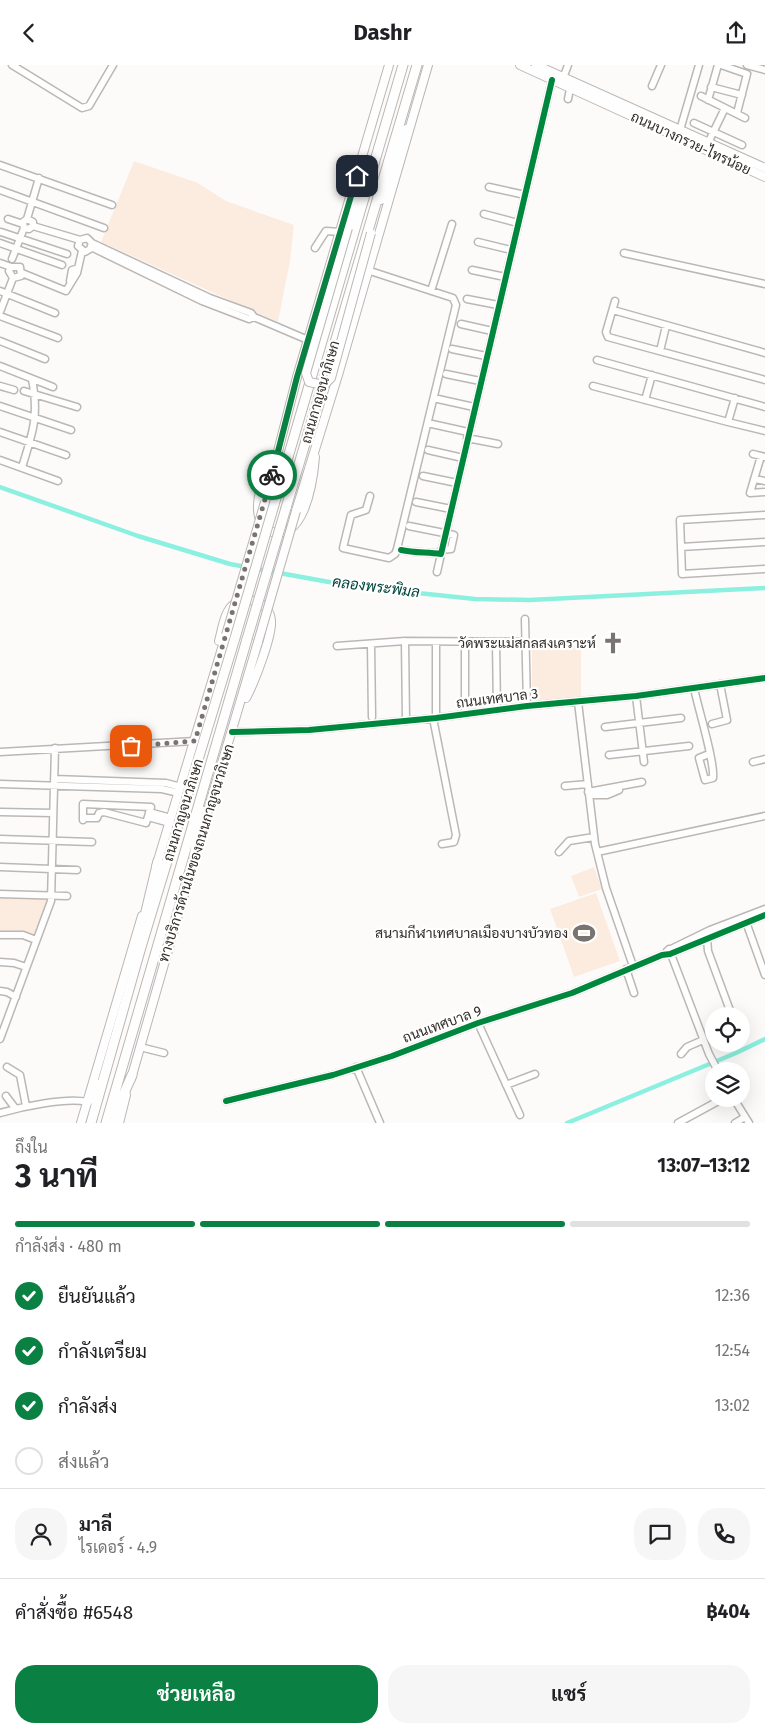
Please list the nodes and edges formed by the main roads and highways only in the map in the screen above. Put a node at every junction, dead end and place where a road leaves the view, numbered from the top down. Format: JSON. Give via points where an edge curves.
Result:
{"nodes":[{"id":1,"x":389,"y":65,"type":"edge"},
{"id":2,"x":403,"y":65,"type":"edge"},
{"id":3,"x":417,"y":65,"type":"edge"},
{"id":4,"x":428,"y":65,"type":"edge"},
{"id":5,"x":434,"y":65,"type":"edge"},
{"id":6,"x":520,"y":65,"type":"edge"},
{"id":7,"x":529,"y":65,"type":"edge"},
{"id":8,"x":536,"y":65,"type":"edge"},
{"id":9,"x":550,"y":73,"type":"edge"},
{"id":10,"x":426,"y":74,"type":"junction"},
{"id":11,"x":619,"y":106,"type":"junction"},
{"id":12,"x":411,"y":118,"type":"junction"},
{"id":13,"x":365,"y":151,"type":"junction"},
{"id":14,"x":765,"y":168,"type":"edge"},
{"id":15,"x":765,"y":177,"type":"edge"},
{"id":16,"x":317,"y":440,"type":"junction"},
{"id":17,"x":279,"y":443,"type":"junction"},
{"id":18,"x":230,"y":636,"type":"junction"},
{"id":19,"x":206,"y":704,"type":"junction"},
{"id":20,"x":239,"y":711,"type":"junction"},
{"id":21,"x":206,"y":779,"type":"junction"},
{"id":22,"x":194,"y":857,"type":"junction"},
{"id":23,"x":158,"y":861,"type":"junction"},
{"id":24,"x":141,"y":947,"type":"junction"},
{"id":25,"x":132,"y":1075,"type":"junction"},
{"id":26,"x":104,"y":1076,"type":"junction"},
{"id":27,"x":88,"y":1102,"type":"junction"},
{"id":28,"x":82,"y":1123,"type":"edge"},
{"id":29,"x":91,"y":1123,"type":"edge"},
{"id":30,"x":106,"y":1123,"type":"edge"},
{"id":31,"x":111,"y":1123,"type":"edge"},
{"id":32,"x":119,"y":1123,"type":"edge"}],
"edges":[{"from":1,"to":13,"type":"main road"},
{"from":2,"to":18,"type":"highway","name":"ถนนกาญจนาภิเษก","bridge":true,"via":[[274,505]]},
{"from":3,"to":21,"type":"highway","name":"ถนนกาญจนาภิเษก","bridge":true},
{"from":4,"to":10,"type":"main road","name":"ทางบริการด้านในของถนนกาญจนาภิเษก"},
{"from":5,"to":10,"type":"main road"},
{"from":6,"to":9,"type":"main road"},
{"from":7,"to":9,"type":"main road"},
{"from":8,"to":9,"type":"main road"},
{"from":9,"to":11,"type":"main road"},
{"from":9,"to":11,"type":"main road","via":[[570,89]]},
{"from":9,"to":11,"type":"main road","via":[[564,73],[605,92]]},
{"from":10,"to":12,"type":"main road","name":"ทางบริการด้านในของถนนกาญจนาภิเษก"},
{"from":11,"to":14,"type":"main road","name":"ถนนบางกรวย-ไทรน้อย"},
{"from":11,"to":15,"type":"main road","name":"ถนนบางกรวย-ไทรน้อย"},
{"from":12,"to":13,"type":"main road","bridge":true,"via":[[401,139],[371,233],[331,378],[324,385],[314,385],[306,373],[348,228]]},
{"from":12,"to":16,"type":"main road","name":"ทางบริการด้านในของถนนกาญจนาภิเษก"},
{"from":13,"to":17,"type":"main road"},
{"from":16,"to":17,"type":"main road","via":[[314,471],[300,518],[291,530],[276,533],[262,525],[257,506]]},
{"from":16,"to":20,"type":"main road","name":"ทางบริการด้านในของถนนกาญจนาภิเษก","bridge":true},
{"from":17,"to":18,"type":"main road","bridge":true},
{"from":18,"to":19,"type":"main road"},
{"from":18,"to":24,"type":"highway","name":"ถนนกาญจนาภิเษก"},
{"from":19,"to":20,"type":"main road","via":[[209,678],[225,617],[239,601],[253,600],[269,613],[270,630],[253,685]]},
{"from":19,"to":23,"type":"main road"},
{"from":20,"to":22,"type":"main road","name":"ทางบริการด้านในของถนนกาญจนาภิเษก"},
{"from":21,"to":22,"type":"highway"},
{"from":21,"to":30,"type":"highway","name":"ถนนกาญจนาภิเษก"},
{"from":22,"to":25,"type":"main road","name":"ทางบริการด้านในของถนนกาญจนาภิเษก"},
{"from":23,"to":24,"type":"highway","via":[[141,931]]},
{"from":23,"to":27,"type":"main road"},
{"from":24,"to":26,"type":"highway","name":"ถนนกาญจนาภิเษก"},
{"from":25,"to":31,"type":"highway"},
{"from":25,"to":32,"type":"main road","name":"ทางบริการด้านในของถนนกาญจนาภิเษก"},
{"from":26,"to":27,"type":"highway"},
{"from":26,"to":29,"type":"highway","name":"ถนนกาญจนาภิเษก"},
{"from":27,"to":28,"type":"main road"}]}
